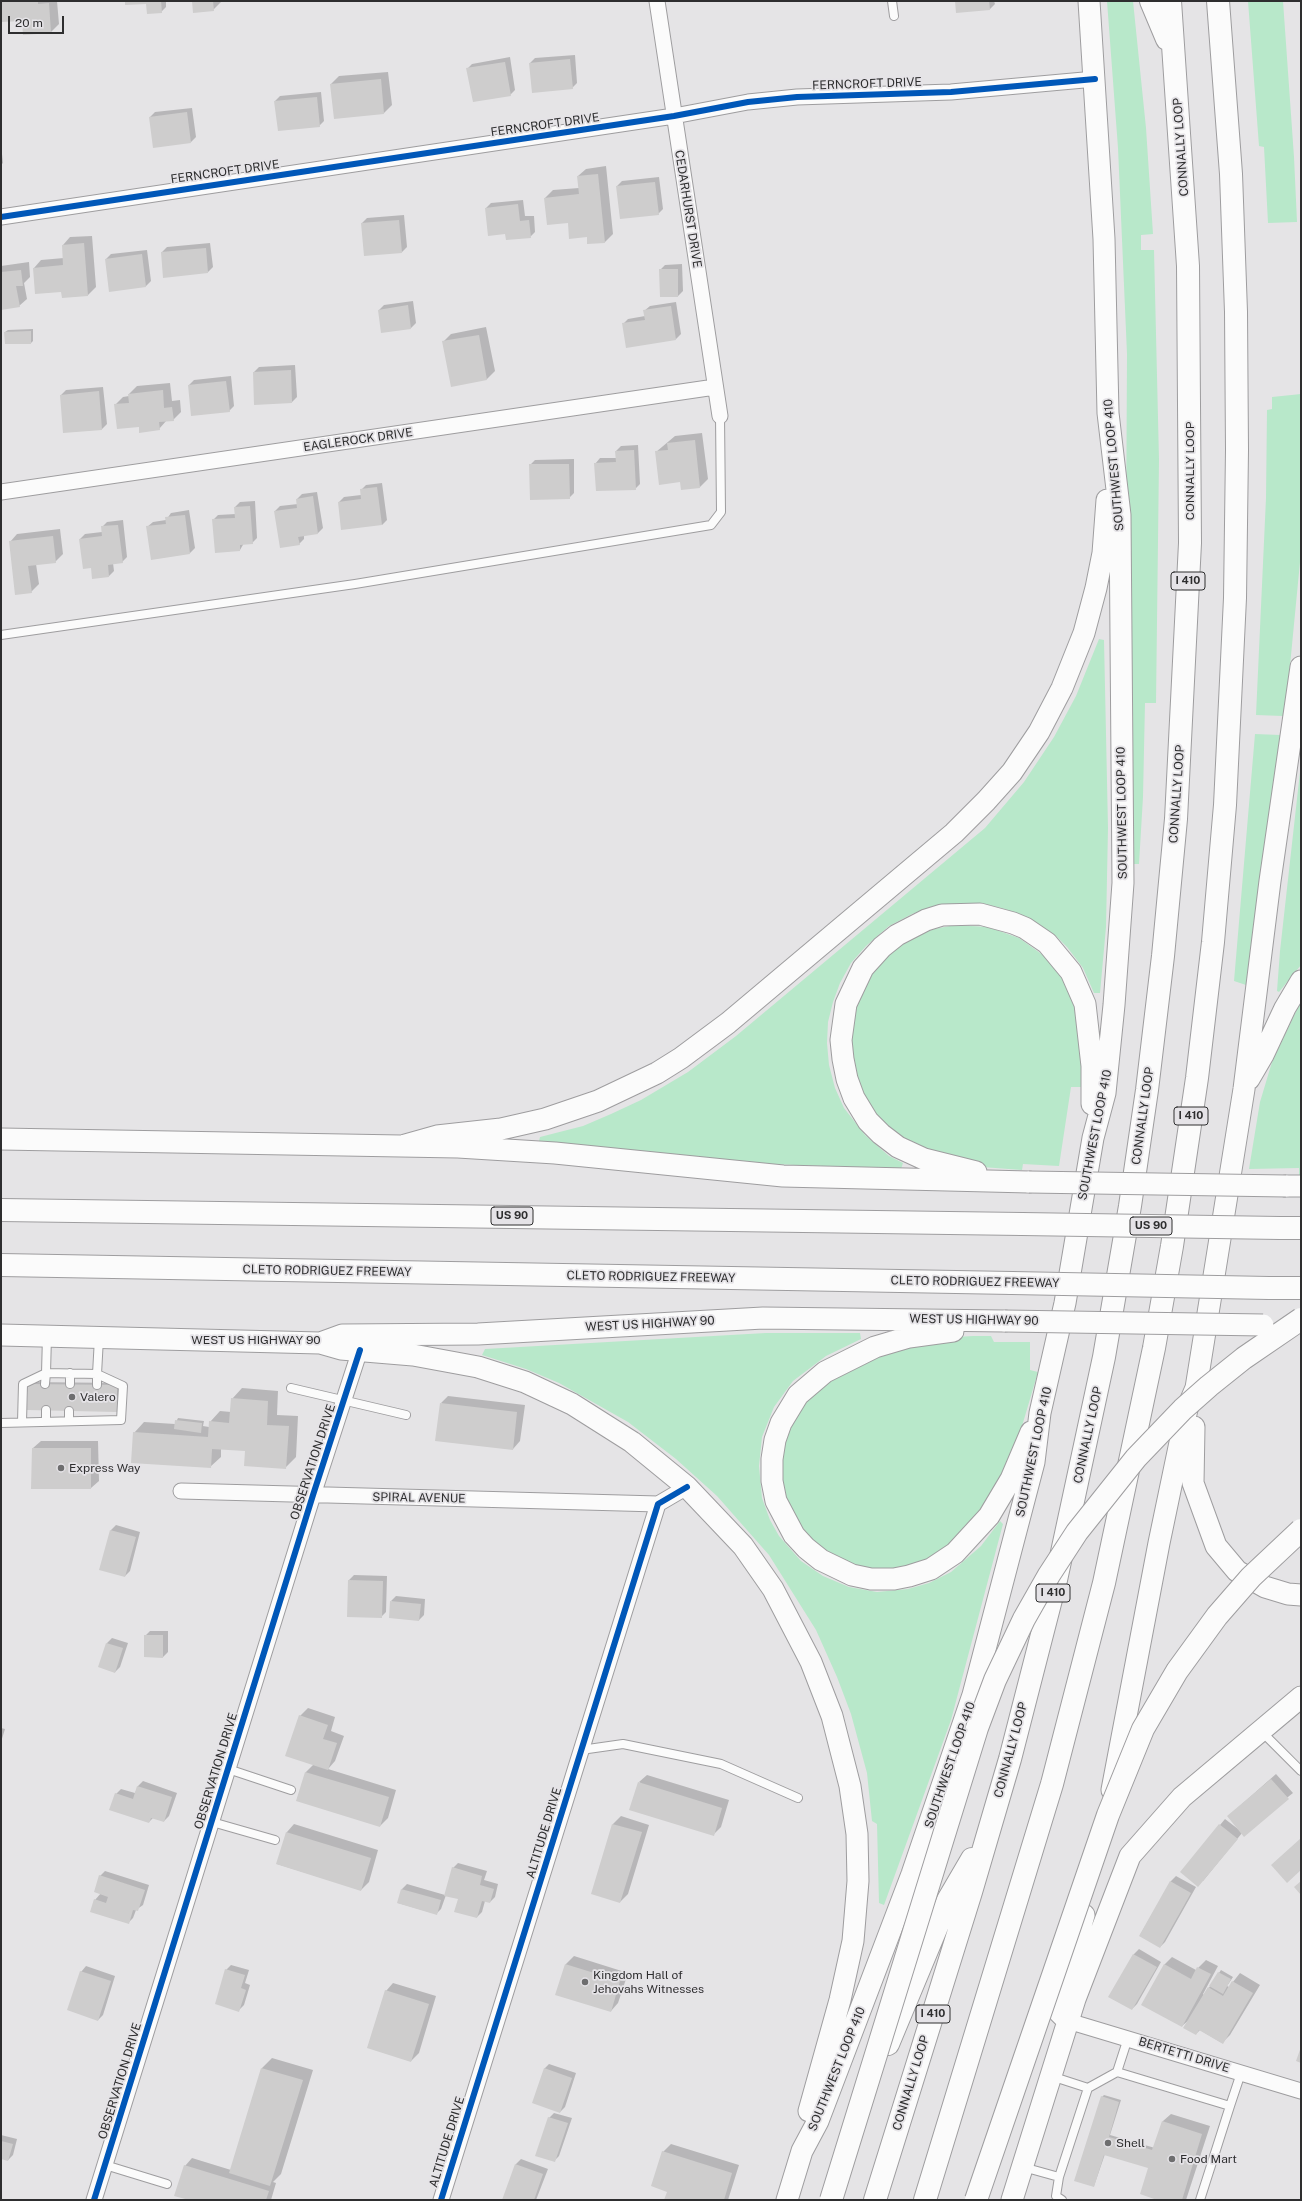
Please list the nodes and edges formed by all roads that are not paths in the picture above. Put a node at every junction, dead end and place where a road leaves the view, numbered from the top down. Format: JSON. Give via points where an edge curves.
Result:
{"nodes":[{"id":1,"x":657,"y":1,"type":"edge"},
{"id":2,"x":892,"y":1,"type":"edge"},
{"id":3,"x":1089,"y":1,"type":"edge"},
{"id":4,"x":1152,"y":1,"type":"edge"},
{"id":5,"x":1170,"y":1,"type":"edge"},
{"id":6,"x":1218,"y":1,"type":"edge"},
{"id":7,"x":894,"y":16,"type":"dead end"},
{"id":8,"x":1176,"y":61,"type":"junction"},
{"id":9,"x":1095,"y":79,"type":"junction"},
{"id":10,"x":674,"y":116,"type":"junction"},
{"id":11,"x":1,"y":217,"type":"edge"},
{"id":12,"x":715,"y":387,"type":"junction"},
{"id":13,"x":1108,"y":413,"type":"junction"},
{"id":14,"x":720,"y":416,"type":"joint"},
{"id":15,"x":1,"y":492,"type":"edge"},
{"id":16,"x":1,"y":635,"type":"edge"},
{"id":17,"x":1301,"y":667,"type":"edge"},
{"id":18,"x":1301,"y":981,"type":"edge"},
{"id":19,"x":1244,"y":1089,"type":"junction"},
{"id":20,"x":1093,"y":1138,"type":"junction"},
{"id":21,"x":1,"y":1139,"type":"edge"},
{"id":22,"x":404,"y":1145,"type":"junction"},
{"id":23,"x":1006,"y":1181,"type":"junction"},
{"id":24,"x":1294,"y":1186,"type":"edge"},
{"id":25,"x":1,"y":1210,"type":"edge"},
{"id":26,"x":1301,"y":1228,"type":"edge"},
{"id":27,"x":1,"y":1265,"type":"edge"},
{"id":28,"x":1301,"y":1288,"type":"edge"},
{"id":29,"x":1301,"y":1319,"type":"edge"},
{"id":30,"x":1000,"y":1321,"type":"junction"},
{"id":31,"x":1301,"y":1325,"type":"edge"},
{"id":32,"x":1,"y":1335,"type":"edge"},
{"id":33,"x":47,"y":1335,"type":"junction"},
{"id":34,"x":99,"y":1338,"type":"junction"},
{"id":35,"x":320,"y":1343,"type":"junction"},
{"id":36,"x":360,"y":1350,"type":"junction"},
{"id":37,"x":46,"y":1373,"type":"junction"},
{"id":38,"x":70,"y":1373,"type":"junction"},
{"id":39,"x":97,"y":1374,"type":"junction"},
{"id":40,"x":45,"y":1384,"type":"dead end"},
{"id":41,"x":70,"y":1384,"type":"dead end"},
{"id":42,"x":97,"y":1385,"type":"dead end"},
{"id":43,"x":291,"y":1388,"type":"dead end"},
{"id":44,"x":1196,"y":1388,"type":"junction"},
{"id":45,"x":345,"y":1401,"type":"junction"},
{"id":46,"x":46,"y":1410,"type":"dead end"},
{"id":47,"x":69,"y":1411,"type":"dead end"},
{"id":48,"x":95,"y":1411,"type":"dead end"},
{"id":49,"x":1040,"y":1413,"type":"junction"},
{"id":50,"x":406,"y":1415,"type":"dead end"},
{"id":51,"x":94,"y":1420,"type":"junction"},
{"id":52,"x":46,"y":1421,"type":"junction"},
{"id":53,"x":69,"y":1421,"type":"junction"},
{"id":54,"x":22,"y":1422,"type":"junction"},
{"id":55,"x":1,"y":1423,"type":"edge"},
{"id":56,"x":687,"y":1487,"type":"junction"},
{"id":57,"x":181,"y":1491,"type":"dead end"},
{"id":58,"x":313,"y":1495,"type":"junction"},
{"id":59,"x":658,"y":1504,"type":"junction"},
{"id":60,"x":1301,"y":1530,"type":"edge"},
{"id":61,"x":1301,"y":1595,"type":"edge"},
{"id":62,"x":1301,"y":1697,"type":"edge"},
{"id":63,"x":1260,"y":1730,"type":"junction"},
{"id":64,"x":581,"y":1750,"type":"junction"},
{"id":65,"x":228,"y":1769,"type":"junction"},
{"id":66,"x":1301,"y":1771,"type":"edge"},
{"id":67,"x":291,"y":1790,"type":"dead end"},
{"id":68,"x":798,"y":1798,"type":"dead end"},
{"id":69,"x":212,"y":1822,"type":"junction"},
{"id":70,"x":990,"y":1827,"type":"junction"},
{"id":71,"x":275,"y":1840,"type":"dead end"},
{"id":72,"x":1068,"y":2021,"type":"junction"},
{"id":73,"x":1128,"y":2038,"type":"junction"},
{"id":74,"x":1117,"y":2072,"type":"junction"},
{"id":75,"x":1241,"y":2073,"type":"junction"},
{"id":76,"x":1051,"y":2076,"type":"junction"},
{"id":77,"x":1088,"y":2088,"type":"junction"},
{"id":78,"x":1301,"y":2091,"type":"edge"},
{"id":79,"x":1230,"y":2106,"type":"junction"},
{"id":80,"x":802,"y":2151,"type":"junction"},
{"id":81,"x":105,"y":2165,"type":"junction"},
{"id":82,"x":1023,"y":2167,"type":"junction"},
{"id":83,"x":1060,"y":2177,"type":"junction"},
{"id":84,"x":167,"y":2184,"type":"dead end"},
{"id":85,"x":94,"y":2200,"type":"edge"},
{"id":86,"x":441,"y":2200,"type":"edge"},
{"id":87,"x":787,"y":2200,"type":"edge"},
{"id":88,"x":822,"y":2200,"type":"edge"},
{"id":89,"x":831,"y":2200,"type":"edge"},
{"id":90,"x":875,"y":2200,"type":"edge"},
{"id":91,"x":925,"y":2200,"type":"edge"},
{"id":92,"x":976,"y":2200,"type":"edge"},
{"id":93,"x":1012,"y":2200,"type":"edge"},
{"id":94,"x":1062,"y":2200,"type":"edge"},
{"id":95,"x":1200,"y":2200,"type":"edge"}],
"edges":[{"from":1,"to":10,"type":"street","name":"CEDARHURST DRIVE"},
{"from":2,"to":7,"type":"lane"},
{"from":3,"to":9,"type":"main road","name":"SOUTHWEST LOOP 410"},
{"from":4,"to":8,"type":"highway"},
{"from":5,"to":8,"type":"highway","name":"CONNALLY LOOP","number":"I 410"},
{"from":6,"to":91,"type":"highway","number":"I 410","via":[[1230,167],[1236,312],[1236,590],[1225,806],[1195,1093],[1153,1355],[1104,1583],[1050,1791]]},
{"from":8,"to":70,"type":"highway","name":"CONNALLY LOOP","number":"I 410","via":[[1188,266],[1190,543],[1181,750],[1164,948],[1132,1192],[1104,1357],[1056,1580]]},
{"from":9,"to":10,"type":"street","name":"FERNCROFT DRIVE","via":[[951,92],[797,97],[748,102]]},
{"from":9,"to":13,"type":"main road","name":"SOUTHWEST LOOP 410","via":[[1104,239]]},
{"from":10,"to":11,"type":"street","name":"FERNCROFT DRIVE"},
{"from":10,"to":12,"type":"street","name":"CEDARHURST DRIVE"},
{"from":12,"to":14,"type":"street","name":"CEDARHURST DRIVE"},
{"from":12,"to":15,"type":"street","name":"EAGLEROCK DRIVE"},
{"from":13,"to":20,"type":"main road","name":"SOUTHWEST LOOP 410","via":[[1120,515],[1123,883],[1105,1093]]},
{"from":13,"to":22,"type":"main road","via":[[1104,542],[1084,633],[1062,688],[1039,732],[1012,772],[976,812],[930,854],[728,1023],[657,1073],[598,1101],[545,1119],[501,1129],[437,1136]]},
{"from":14,"to":16,"type":"lane","via":[[721,512],[711,525],[355,584]]},
{"from":17,"to":19,"type":"main road","via":[[1270,881]]},
{"from":18,"to":19,"type":"main road"},
{"from":19,"to":44,"type":"main road"},
{"from":20,"to":23,"type":"main road","via":[[1092,1066],[1086,1010],[1076,981],[1057,954],[1047,943],[1025,928],[991,916],[954,914],[926,920],[907,929],[889,941],[863,968],[846,1004],[841,1030],[842,1050],[850,1088],[868,1120],[898,1147],[924,1159],[994,1175]]},
{"from":20,"to":49,"type":"main road","name":"SOUTHWEST LOOP 410","via":[[1065,1303]]},
{"from":21,"to":22,"type":"main road"},
{"from":22,"to":23,"type":"main road","via":[[540,1152],[783,1176]]},
{"from":23,"to":24,"type":"main road","bridge":true},
{"from":25,"to":26,"type":"highway","number":"US 90","bridge":true},
{"from":27,"to":28,"type":"highway","name":"CLETO RODRIGUEZ FREEWAY","bridge":true},
{"from":29,"to":89,"type":"highway","bridge":true,"via":[[1256,1349],[1209,1386],[1136,1458],[1077,1532],[1024,1619],[995,1680],[977,1728]]},
{"from":30,"to":31,"type":"main road","name":"WEST US HIGHWAY 90","bridge":true},
{"from":30,"to":35,"type":"main road","name":"WEST US HIGHWAY 90","via":[[762,1318],[478,1334],[342,1335]]},
{"from":30,"to":49,"type":"main road","via":[[973,1330],[928,1333],[880,1345],[832,1367],[807,1385],[786,1413],[773,1447],[772,1481],[781,1514],[806,1548],[827,1564],[845,1573],[865,1578],[887,1579],[923,1572],[956,1553],[989,1516],[1011,1479]]},
{"from":32,"to":33,"type":"main road","name":"WEST US HIGHWAY 90"},
{"from":33,"to":34,"type":"main road","name":"WEST US HIGHWAY 90"},
{"from":33,"to":37,"type":"lane"},
{"from":34,"to":35,"type":"main road","name":"WEST US HIGHWAY 90"},
{"from":34,"to":39,"type":"lane"},
{"from":35,"to":36,"type":"main road","via":[[341,1350]]},
{"from":36,"to":45,"type":"street","name":"OBSERVATION DRIVE"},
{"from":36,"to":56,"type":"main road","via":[[445,1360],[478,1367],[525,1382],[572,1404],[603,1423],[648,1454]]},
{"from":37,"to":38,"type":"lane"},
{"from":37,"to":40,"type":"lane"},
{"from":37,"to":54,"type":"lane","via":[[23,1384]]},
{"from":38,"to":39,"type":"lane"},
{"from":38,"to":41,"type":"lane"},
{"from":39,"to":42,"type":"lane"},
{"from":39,"to":51,"type":"lane","via":[[123,1386],[121,1420]]},
{"from":43,"to":45,"type":"lane"},
{"from":44,"to":61,"type":"main road","via":[[1193,1483],[1216,1546],[1237,1571],[1266,1587]]},
{"from":44,"to":72,"type":"main road","via":[[1187,1409],[1159,1543],[1098,1857],[1058,2007],[1059,2012]]},
{"from":45,"to":50,"type":"lane"},
{"from":45,"to":58,"type":"street","name":"OBSERVATION DRIVE"},
{"from":46,"to":52,"type":"lane"},
{"from":47,"to":53,"type":"lane"},
{"from":48,"to":51,"type":"lane"},
{"from":49,"to":80,"type":"main road","name":"SOUTHWEST LOOP 410","via":[[1034,1462],[1025,1502],[973,1695],[912,1874],[818,2121]]},
{"from":51,"to":53,"type":"lane"},
{"from":52,"to":53,"type":"lane"},
{"from":52,"to":54,"type":"lane"},
{"from":54,"to":55,"type":"lane"},
{"from":56,"to":59,"type":"street"},
{"from":56,"to":80,"type":"main road","via":[[743,1546],[773,1589],[794,1627],[816,1673],[832,1716],[851,1793],[858,1866],[856,1920],[840,2000],[806,2118]]},
{"from":57,"to":58,"type":"street","name":"SPIRAL AVENUE"},
{"from":58,"to":59,"type":"street","name":"SPIRAL AVENUE"},
{"from":58,"to":65,"type":"street","name":"OBSERVATION DRIVE"},
{"from":59,"to":64,"type":"street","name":"ALTITUDE DRIVE"},
{"from":60,"to":92,"type":"highway","bridge":true,"via":[[1251,1578],[1212,1622],[1177,1671],[1143,1730],[1108,1815]]},
{"from":62,"to":63,"type":"main road"},
{"from":63,"to":66,"type":"lane"},
{"from":63,"to":72,"type":"main road","via":[[1182,1797],[1130,1856]]},
{"from":64,"to":68,"type":"lane","via":[[622,1744],[721,1764]]},
{"from":64,"to":86,"type":"street","name":"ALTITUDE DRIVE"},
{"from":65,"to":67,"type":"lane"},
{"from":65,"to":69,"type":"street","name":"OBSERVATION DRIVE"},
{"from":69,"to":71,"type":"lane"},
{"from":69,"to":81,"type":"street","name":"OBSERVATION DRIVE"},
{"from":70,"to":88,"type":"highway","via":[[948,1900]]},
{"from":70,"to":90,"type":"highway","name":"CONNALLY LOOP","number":"I 410"},
{"from":72,"to":73,"type":"street","name":"BERTETTI DRIVE"},
{"from":72,"to":76,"type":"main road"},
{"from":73,"to":74,"type":"lane"},
{"from":73,"to":75,"type":"street","name":"BERTETTI DRIVE"},
{"from":74,"to":77,"type":"lane"},
{"from":74,"to":79,"type":"lane"},
{"from":75,"to":78,"type":"street","name":"BERTETTI DRIVE"},
{"from":75,"to":79,"type":"lane"},
{"from":76,"to":77,"type":"lane"},
{"from":76,"to":82,"type":"main road"},
{"from":77,"to":83,"type":"lane"},
{"from":79,"to":95,"type":"lane"},
{"from":80,"to":87,"type":"main road","name":"SOUTHWEST LOOP 410"},
{"from":81,"to":84,"type":"lane"},
{"from":81,"to":85,"type":"street","name":"OBSERVATION DRIVE"},
{"from":82,"to":83,"type":"lane"},
{"from":82,"to":93,"type":"main road"},
{"from":83,"to":94,"type":"lane","via":[[1056,2196]]}]}
